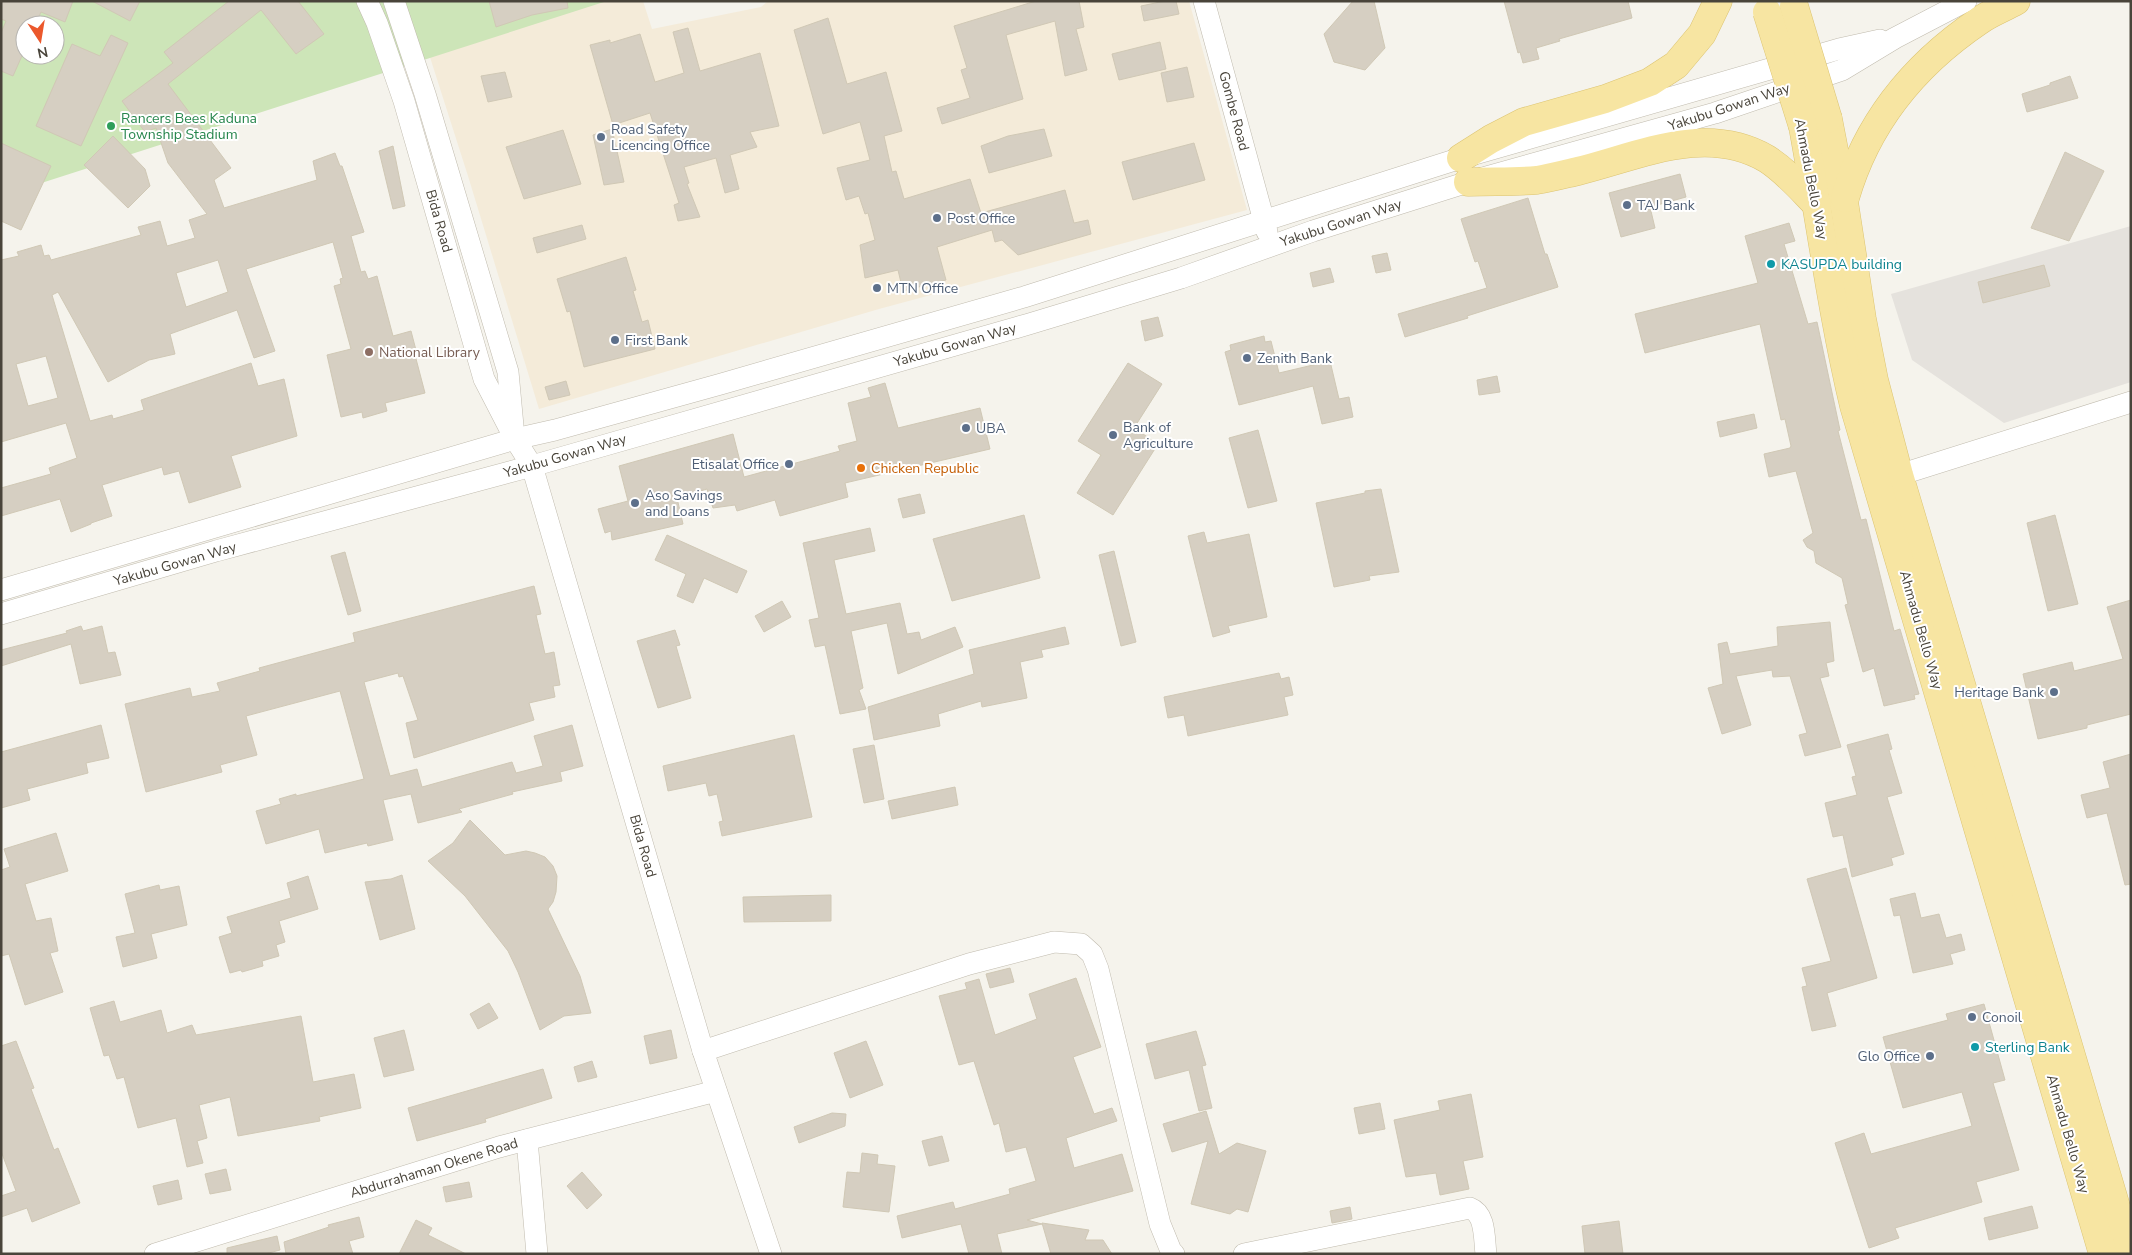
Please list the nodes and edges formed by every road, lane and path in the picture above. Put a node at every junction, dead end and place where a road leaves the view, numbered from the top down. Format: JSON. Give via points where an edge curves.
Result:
{"nodes":[{"id":1,"x":367,"y":1,"type":"edge"},
{"id":2,"x":394,"y":1,"type":"edge"},
{"id":3,"x":1204,"y":1,"type":"edge"},
{"id":4,"x":1718,"y":1,"type":"edge"},
{"id":5,"x":1966,"y":1,"type":"edge"},
{"id":6,"x":2016,"y":1,"type":"edge"},
{"id":7,"x":1793,"y":4,"type":"edge"},
{"id":8,"x":1765,"y":6,"type":"edge"},
{"id":9,"x":1465,"y":170,"type":"junction"},
{"id":10,"x":1844,"y":202,"type":"junction"},
{"id":11,"x":1817,"y":206,"type":"junction"},
{"id":12,"x":1264,"y":220,"type":"junction"},
{"id":13,"x":1271,"y":246,"type":"junction"},
{"id":14,"x":2131,"y":402,"type":"edge"},
{"id":15,"x":515,"y":438,"type":"junction"},
{"id":16,"x":532,"y":466,"type":"junction"},
{"id":17,"x":1899,"y":474,"type":"junction"},
{"id":18,"x":1,"y":590,"type":"edge"},
{"id":19,"x":1,"y":614,"type":"edge"},
{"id":20,"x":703,"y":1051,"type":"junction"},
{"id":21,"x":716,"y":1091,"type":"junction"},
{"id":22,"x":527,"y":1140,"type":"junction"},
{"id":23,"x":155,"y":1254,"type":"edge"},
{"id":24,"x":537,"y":1254,"type":"edge"},
{"id":25,"x":771,"y":1254,"type":"edge"},
{"id":26,"x":1174,"y":1254,"type":"edge"},
{"id":27,"x":1244,"y":1254,"type":"edge"},
{"id":28,"x":1486,"y":1254,"type":"edge"},
{"id":29,"x":2103,"y":1254,"type":"edge"},
{"id":30,"x":2130,"y":1254,"type":"edge"}],
"edges":[{"from":1,"to":15,"type":"street","name":"Bida Road","via":[[404,100],[484,379]]},
{"from":2,"to":15,"type":"street","name":"Bida Road","via":[[508,372]]},
{"from":3,"to":12,"type":"street","name":"Gombe Road"},
{"from":4,"to":9,"type":"main road","via":[[1702,34],[1676,65],[1650,82],[1605,99],[1524,122],[1491,139]]},
{"from":5,"to":9,"type":"street","name":"Yakubu Gowan Way","via":[[1895,38],[1838,48]]},
{"from":6,"to":10,"type":"main road","via":[[1980,20],[1907,82],[1859,156]]},
{"from":7,"to":10,"type":"main road","name":"Ahmadu Bello Way","bridge":true,"via":[[1828,119]]},
{"from":8,"to":11,"type":"main road","name":"Ahmadu Bello Way","bridge":true,"via":[[1803,127]]},
{"from":9,"to":11,"type":"main road","via":[[1538,180],[1680,144],[1710,142],[1741,148],[1767,159]]},
{"from":9,"to":12,"type":"street","name":"Yakubu Gowan Way"},
{"from":9,"to":13,"type":"street","name":"Yakubu Gowan Way"},
{"from":10,"to":17,"type":"main road","name":"Ahmadu Bello Way","via":[[1874,380]]},
{"from":11,"to":29,"type":"main road","name":"Ahmadu Bello Way","via":[[1840,346],[1854,406]]},
{"from":12,"to":13,"type":"street","name":"Gombe Road"},
{"from":12,"to":15,"type":"street","name":"Yakubu Gowan Way","via":[[1024,296],[721,384],[556,430]]},
{"from":13,"to":16,"type":"street","name":"Yakubu Gowan Way","via":[[1181,278],[1021,327]]},
{"from":14,"to":17,"type":"street"},
{"from":15,"to":16,"type":"street","name":"Bida Road"},
{"from":15,"to":18,"type":"street","name":"Yakubu Gowan Way"},
{"from":16,"to":19,"type":"street","name":"Yakubu Gowan Way","via":[[216,551]]},
{"from":16,"to":20,"type":"street","name":"Bida Road"},
{"from":17,"to":30,"type":"main road","name":"Ahmadu Bello Way"},
{"from":20,"to":21,"type":"street","name":"Bida Road"},
{"from":20,"to":26,"type":"street","via":[[968,964],[1054,942],[1081,944],[1092,954],[1098,969],[1160,1224]]},
{"from":21,"to":22,"type":"street","name":"Abdurrahaman Okene Road"},
{"from":21,"to":25,"type":"street","name":"Bida Road"},
{"from":22,"to":23,"type":"street","name":"Abdurrahaman Okene Road"},
{"from":22,"to":24,"type":"street"},
{"from":27,"to":28,"type":"street","via":[[1470,1208],[1476,1210],[1482,1219]]}]}
